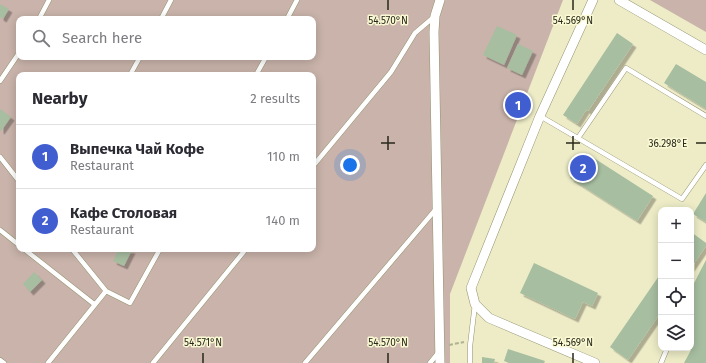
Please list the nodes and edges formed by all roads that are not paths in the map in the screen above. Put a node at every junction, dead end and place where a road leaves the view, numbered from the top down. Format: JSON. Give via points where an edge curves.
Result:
{"nodes":[{"id":1,"x":49,"y":0,"type":"edge"},
{"id":2,"x":171,"y":0,"type":"edge"},
{"id":3,"x":297,"y":0,"type":"edge"},
{"id":4,"x":440,"y":0,"type":"edge"},
{"id":5,"x":593,"y":0,"type":"edge"},
{"id":6,"x":619,"y":0,"type":"edge"},
{"id":7,"x":41,"y":16,"type":"edge"},
{"id":8,"x":163,"y":16,"type":"edge"},
{"id":9,"x":289,"y":16,"type":"edge"},
{"id":10,"x":435,"y":16,"type":"junction"},
{"id":11,"x":706,"y":50,"type":"edge"},
{"id":12,"x":16,"y":57,"type":"edge"},
{"id":13,"x":138,"y":60,"type":"edge"},
{"id":14,"x":264,"y":60,"type":"edge"},
{"id":15,"x":132,"y":72,"type":"edge"},
{"id":16,"x":258,"y":72,"type":"edge"},
{"id":17,"x":0,"y":81,"type":"edge"},
{"id":18,"x":540,"y":116,"type":"junction"},
{"id":19,"x":706,"y":116,"type":"edge"},
{"id":20,"x":578,"y":138,"type":"junction"},
{"id":21,"x":0,"y":157,"type":"edge"},
{"id":22,"x":316,"y":162,"type":"edge"},
{"id":23,"x":706,"y":165,"type":"edge"},
{"id":24,"x":16,"y":177,"type":"edge"},
{"id":25,"x":436,"y":209,"type":"junction"},
{"id":26,"x":0,"y":230,"type":"edge"},
{"id":27,"x":16,"y":243,"type":"edge"},
{"id":28,"x":28,"y":252,"type":"edge"},
{"id":29,"x":74,"y":252,"type":"edge"},
{"id":30,"x":158,"y":252,"type":"edge"},
{"id":31,"x":244,"y":252,"type":"edge"},
{"id":32,"x":106,"y":291,"type":"junction"},
{"id":33,"x":94,"y":304,"type":"junction"},
{"id":34,"x":475,"y":304,"type":"junction"},
{"id":35,"x":440,"y":351,"type":"junction"},
{"id":36,"x":666,"y":351,"type":"dead end"},
{"id":37,"x":0,"y":360,"type":"edge"},
{"id":38,"x":4,"y":363,"type":"edge"},
{"id":39,"x":48,"y":363,"type":"edge"},
{"id":40,"x":154,"y":363,"type":"edge"},
{"id":41,"x":305,"y":363,"type":"edge"},
{"id":42,"x":430,"y":363,"type":"edge"},
{"id":43,"x":440,"y":363,"type":"edge"},
{"id":44,"x":470,"y":363,"type":"edge"},
{"id":45,"x":595,"y":363,"type":"edge"},
{"id":46,"x":661,"y":363,"type":"edge"}],
"edges":[{"from":1,"to":7,"type":"lane"},
{"from":2,"to":8,"type":"lane"},
{"from":3,"to":9,"type":"lane"},
{"from":4,"to":10,"type":"street"},
{"from":5,"to":18,"type":"street"},
{"from":6,"to":11,"type":"street"},
{"from":10,"to":22,"type":"lane","via":[[415,33],[390,72]]},
{"from":10,"to":25,"type":"street"},
{"from":12,"to":17,"type":"lane"},
{"from":13,"to":15,"type":"lane"},
{"from":14,"to":16,"type":"lane"},
{"from":18,"to":20,"type":"lane"},
{"from":18,"to":34,"type":"street","via":[[471,288]]},
{"from":19,"to":20,"type":"lane","via":[[626,68]]},
{"from":20,"to":23,"type":"lane","via":[[682,199]]},
{"from":21,"to":24,"type":"lane"},
{"from":25,"to":35,"type":"street"},
{"from":25,"to":41,"type":"lane"},
{"from":26,"to":27,"type":"lane"},
{"from":28,"to":33,"type":"lane"},
{"from":29,"to":32,"type":"lane"},
{"from":30,"to":32,"type":"lane","via":[[130,303]]},
{"from":31,"to":40,"type":"lane"},
{"from":32,"to":33,"type":"lane"},
{"from":33,"to":39,"type":"lane"},
{"from":34,"to":44,"type":"lane"},
{"from":34,"to":45,"type":"street","via":[[489,318]]},
{"from":35,"to":42,"type":"lane"},
{"from":35,"to":43,"type":"street"},
{"from":36,"to":46,"type":"lane"},
{"from":37,"to":38,"type":"lane"}]}
